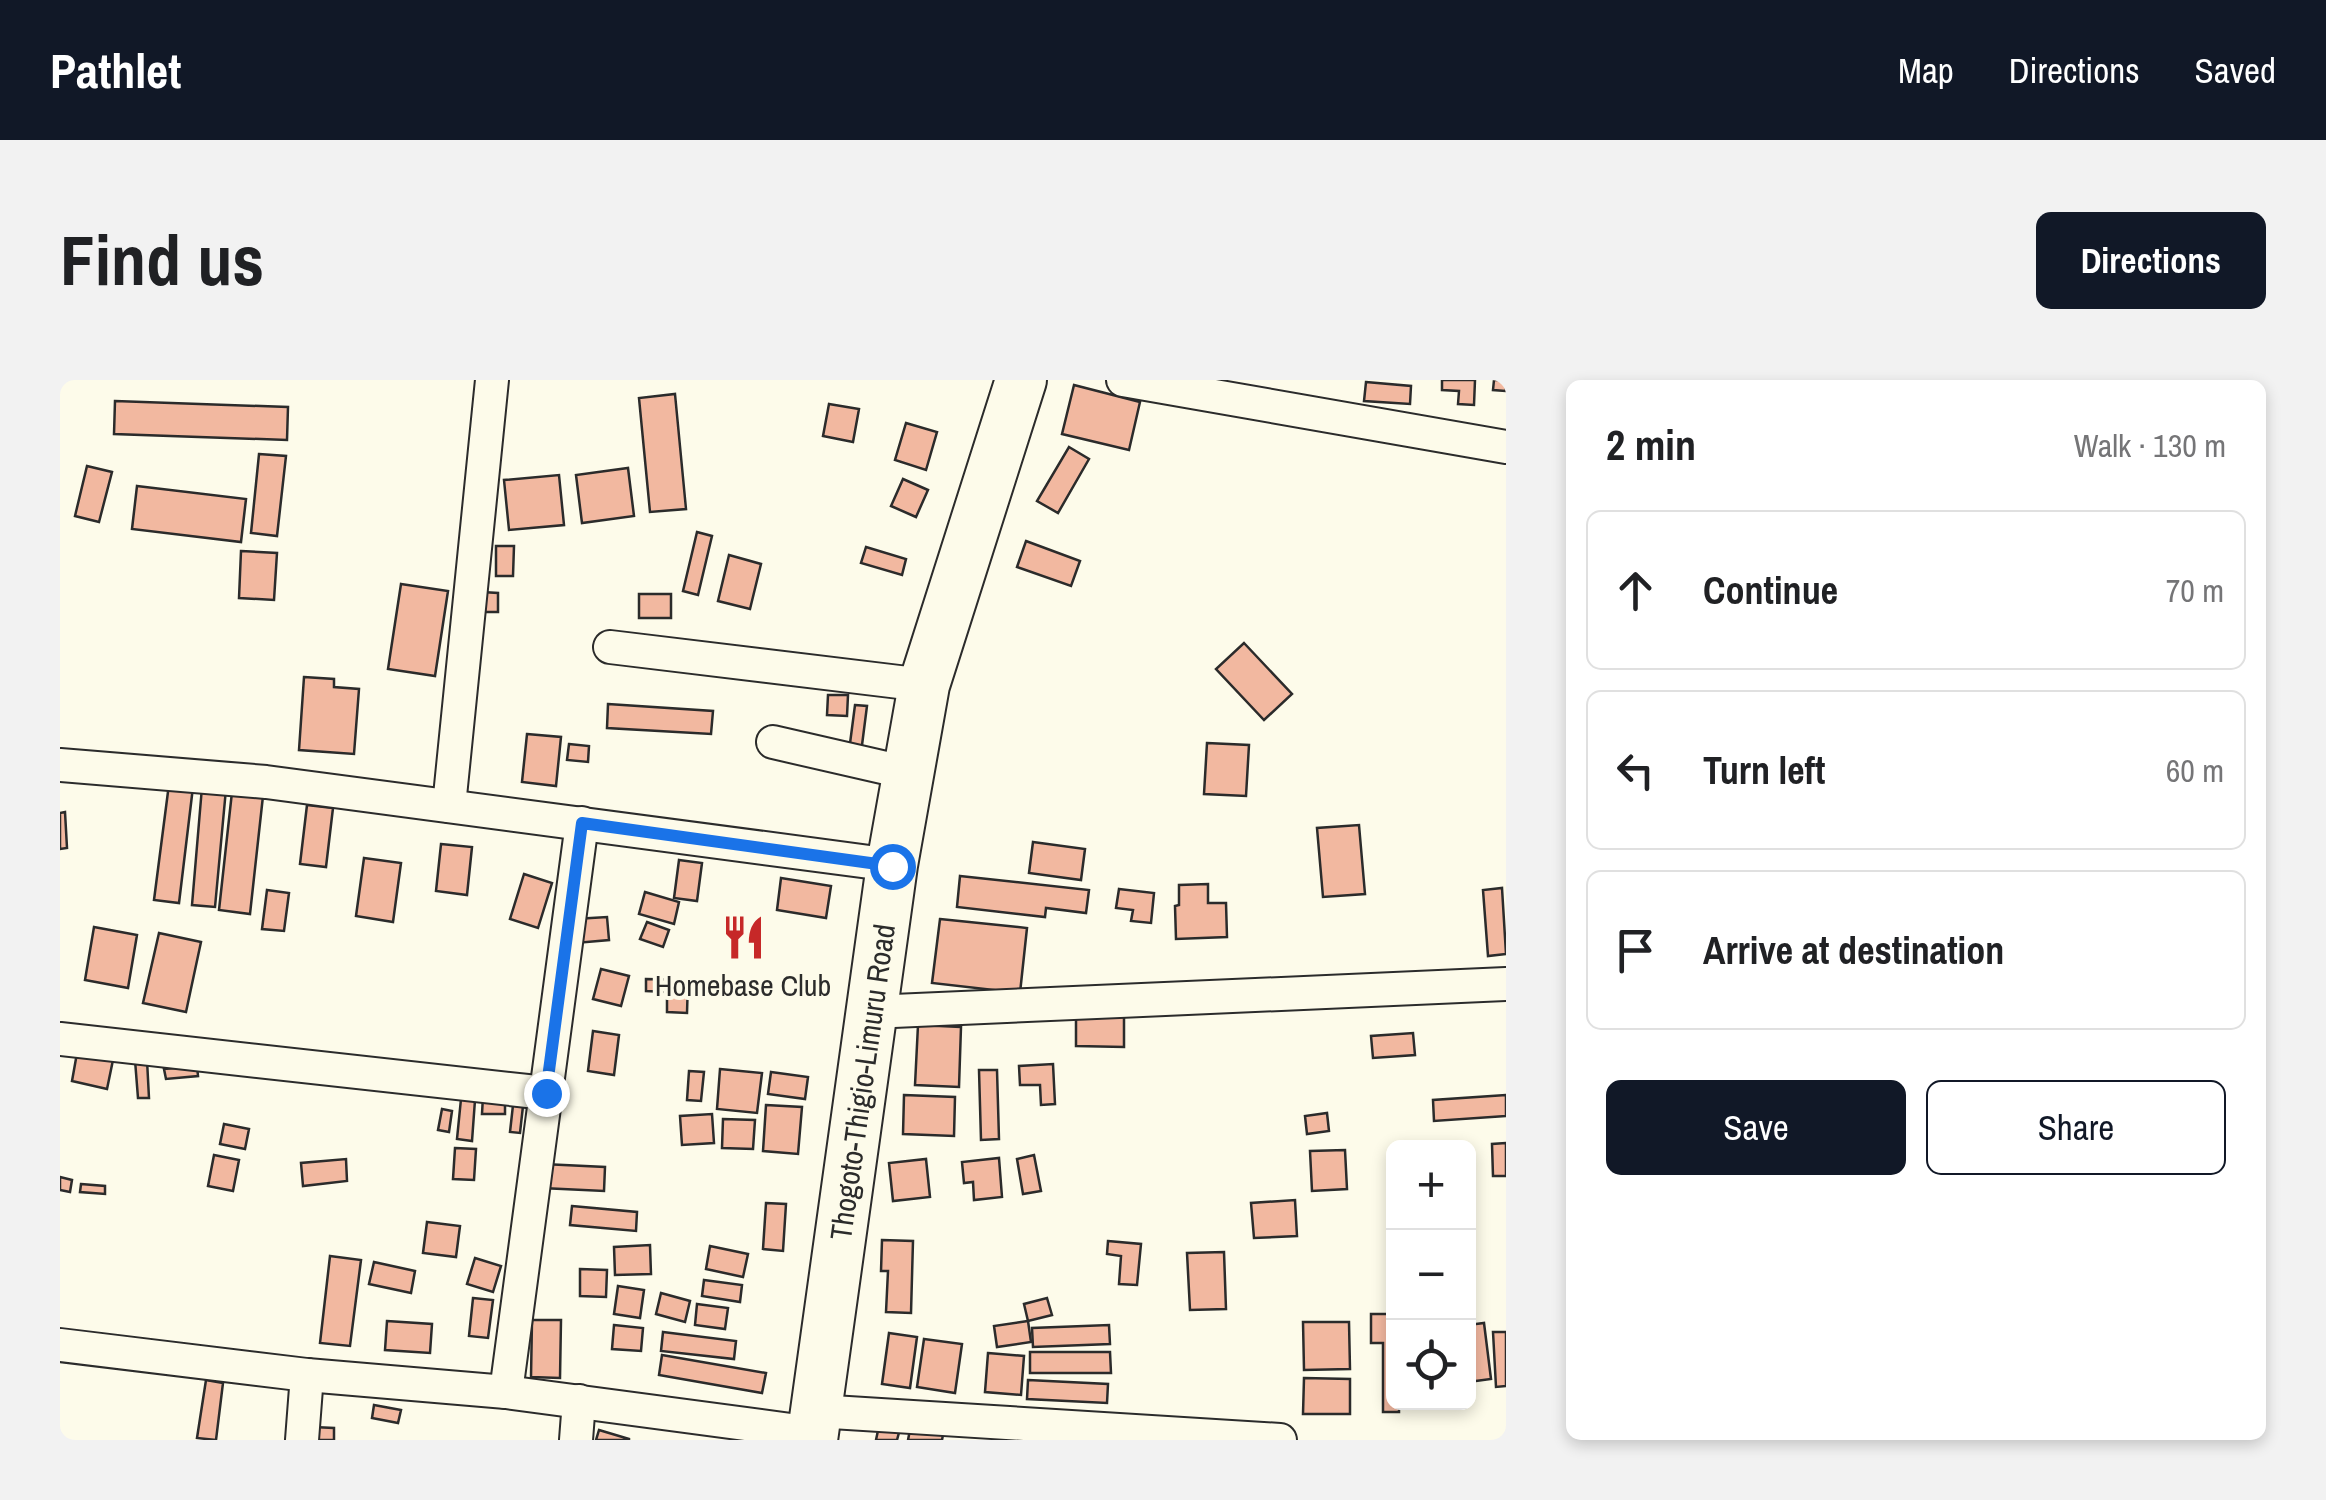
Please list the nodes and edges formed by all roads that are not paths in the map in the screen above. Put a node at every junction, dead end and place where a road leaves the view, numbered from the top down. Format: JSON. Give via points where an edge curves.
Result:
{"nodes":[{"id":1,"x":492,"y":380,"type":"edge"},
{"id":2,"x":1021,"y":380,"type":"edge"},
{"id":3,"x":1124,"y":380,"type":"edge"},
{"id":4,"x":1506,"y":447,"type":"edge"},
{"id":5,"x":610,"y":647,"type":"dead end"},
{"id":6,"x":924,"y":685,"type":"junction"},
{"id":7,"x":773,"y":742,"type":"dead end"},
{"id":8,"x":60,"y":765,"type":"edge"},
{"id":9,"x":908,"y":772,"type":"junction"},
{"id":10,"x":448,"y":806,"type":"junction"},
{"id":11,"x":582,"y":823,"type":"junction"},
{"id":12,"x":892,"y":866,"type":"junction"},
{"id":13,"x":1506,"y":984,"type":"edge"},
{"id":14,"x":871,"y":1012,"type":"junction"},
{"id":15,"x":60,"y":1039,"type":"edge"},
{"id":16,"x":546,"y":1093,"type":"junction"},
{"id":17,"x":60,"y":1345,"type":"edge"},
{"id":18,"x":307,"y":1375,"type":"junction"},
{"id":19,"x":506,"y":1392,"type":"junction"},
{"id":20,"x":580,"y":1401,"type":"junction"},
{"id":21,"x":813,"y":1428,"type":"edge"},
{"id":22,"x":302,"y":1440,"type":"edge"},
{"id":23,"x":576,"y":1440,"type":"edge"},
{"id":24,"x":1280,"y":1440,"type":"edge"}],
"edges":[{"from":1,"to":10,"type":"street"},
{"from":2,"to":6,"type":"highway","name":"Thogoto-Thigio-Limuru Road"},
{"from":3,"to":4,"type":"street"},
{"from":5,"to":6,"type":"street"},
{"from":6,"to":9,"type":"highway","name":"Thogoto-Thigio-Limuru Road"},
{"from":7,"to":9,"type":"street"},
{"from":8,"to":10,"type":"street"},
{"from":9,"to":12,"type":"highway","name":"Thogoto-Thigio-Limuru Road"},
{"from":10,"to":11,"type":"street"},
{"from":11,"to":12,"type":"street"},
{"from":11,"to":16,"type":"street"},
{"from":12,"to":14,"type":"highway","name":"Thogoto-Thigio-Limuru Road"},
{"from":13,"to":14,"type":"street"},
{"from":14,"to":21,"type":"highway","name":"Thogoto-Thigio-Limuru Road"},
{"from":15,"to":16,"type":"street"},
{"from":16,"to":19,"type":"street"},
{"from":17,"to":18,"type":"street"},
{"from":18,"to":19,"type":"street"},
{"from":18,"to":22,"type":"street"},
{"from":19,"to":20,"type":"street"},
{"from":20,"to":21,"type":"street"},
{"from":20,"to":23,"type":"street"},
{"from":21,"to":24,"type":"street"}]}
